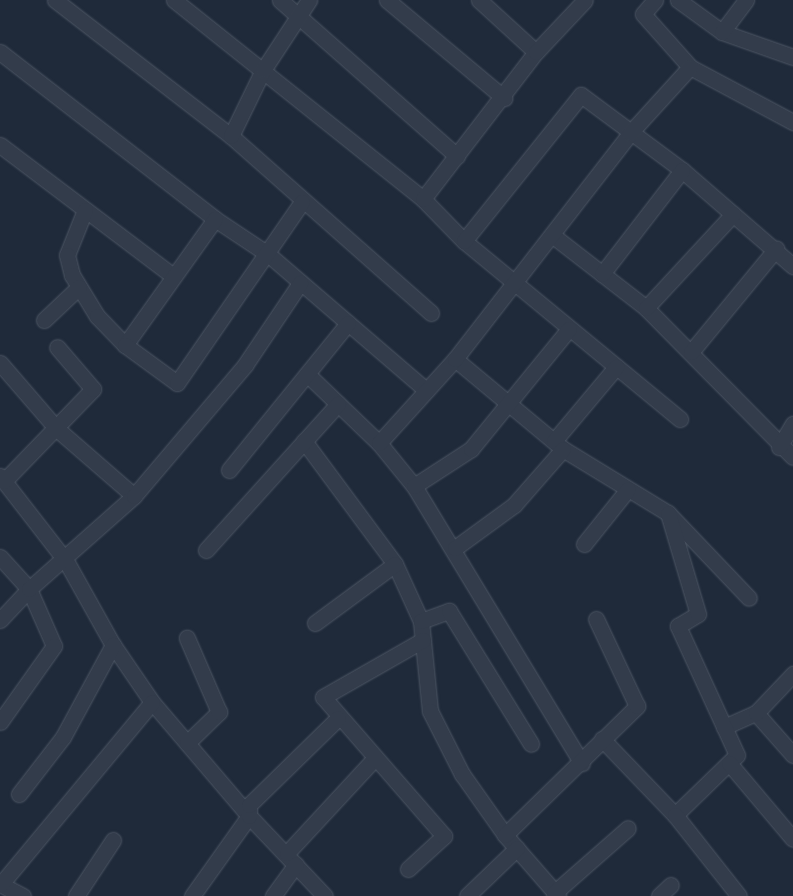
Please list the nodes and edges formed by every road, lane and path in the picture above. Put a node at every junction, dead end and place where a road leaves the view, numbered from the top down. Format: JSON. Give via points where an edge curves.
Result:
{"nodes":[{"id":1,"x":55,"y":0,"type":"edge"},
{"id":2,"x":174,"y":0,"type":"edge"},
{"id":3,"x":280,"y":0,"type":"edge"},
{"id":4,"x":309,"y":0,"type":"edge"},
{"id":5,"x":387,"y":0,"type":"edge"},
{"id":6,"x":479,"y":0,"type":"edge"},
{"id":7,"x":585,"y":0,"type":"edge"},
{"id":8,"x":655,"y":0,"type":"edge"},
{"id":9,"x":678,"y":0,"type":"edge"},
{"id":10,"x":746,"y":0,"type":"edge"},
{"id":11,"x":296,"y":14,"type":"junction"},
{"id":12,"x":722,"y":32,"type":"junction"},
{"id":13,"x":0,"y":52,"type":"edge"},
{"id":14,"x":536,"y":52,"type":"junction"},
{"id":15,"x":793,"y":57,"type":"edge"},
{"id":16,"x":690,"y":68,"type":"junction"},
{"id":17,"x":263,"y":70,"type":"junction"},
{"id":18,"x":504,"y":98,"type":"junction"},
{"id":19,"x":793,"y":122,"type":"edge"},
{"id":20,"x":630,"y":133,"type":"junction"},
{"id":21,"x":231,"y":136,"type":"junction"},
{"id":22,"x":0,"y":145,"type":"edge"},
{"id":23,"x":458,"y":156,"type":"junction"},
{"id":24,"x":682,"y":170,"type":"junction"},
{"id":25,"x":423,"y":199,"type":"junction"},
{"id":26,"x":302,"y":202,"type":"junction"},
{"id":27,"x":85,"y":210,"type":"junction"},
{"id":28,"x":733,"y":214,"type":"junction"},
{"id":29,"x":215,"y":219,"type":"junction"},
{"id":30,"x":552,"y":235,"type":"junction"},
{"id":31,"x":464,"y":241,"type":"junction"},
{"id":32,"x":776,"y":249,"type":"junction"},
{"id":33,"x":269,"y":255,"type":"junction"},
{"id":34,"x":793,"y":266,"type":"edge"},
{"id":35,"x":602,"y":274,"type":"junction"},
{"id":36,"x":173,"y":276,"type":"junction"},
{"id":37,"x":300,"y":283,"type":"junction"},
{"id":38,"x":516,"y":285,"type":"junction"},
{"id":39,"x":79,"y":287,"type":"junction"},
{"id":40,"x":646,"y":308,"type":"junction"},
{"id":41,"x":431,"y":313,"type":"dead end"},
{"id":42,"x":44,"y":320,"type":"dead end"},
{"id":43,"x":348,"y":323,"type":"junction"},
{"id":44,"x":569,"y":329,"type":"junction"},
{"id":45,"x":125,"y":345,"type":"junction"},
{"id":46,"x":57,"y":347,"type":"dead end"},
{"id":47,"x":691,"y":352,"type":"junction"},
{"id":48,"x":455,"y":359,"type":"junction"},
{"id":49,"x":0,"y":363,"type":"edge"},
{"id":50,"x":616,"y":366,"type":"junction"},
{"id":51,"x":307,"y":374,"type":"junction"},
{"id":52,"x":426,"y":390,"type":"junction"},
{"id":53,"x":508,"y":403,"type":"junction"},
{"id":54,"x":338,"y":404,"type":"junction"},
{"id":55,"x":680,"y":419,"type":"dead end"},
{"id":56,"x":793,"y":424,"type":"edge"},
{"id":57,"x":57,"y":429,"type":"junction"},
{"id":58,"x":304,"y":441,"type":"junction"},
{"id":59,"x":379,"y":443,"type":"junction"},
{"id":60,"x":559,"y":445,"type":"junction"},
{"id":61,"x":779,"y":447,"type":"junction"},
{"id":62,"x":793,"y":457,"type":"edge"},
{"id":63,"x":229,"y":470,"type":"dead end"},
{"id":64,"x":2,"y":478,"type":"edge"},
{"id":65,"x":414,"y":486,"type":"junction"},
{"id":66,"x":628,"y":489,"type":"junction"},
{"id":67,"x":134,"y":496,"type":"junction"},
{"id":68,"x":668,"y":513,"type":"junction"},
{"id":69,"x":584,"y":544,"type":"dead end"},
{"id":70,"x":454,"y":548,"type":"junction"},
{"id":71,"x":206,"y":550,"type":"dead end"},
{"id":72,"x":0,"y":557,"type":"edge"},
{"id":73,"x":66,"y":561,"type":"junction"},
{"id":74,"x":395,"y":564,"type":"junction"},
{"id":75,"x":29,"y":589,"type":"junction"},
{"id":76,"x":749,"y":598,"type":"dead end"},
{"id":77,"x":596,"y":619,"type":"dead end"},
{"id":78,"x":0,"y":620,"type":"edge"},
{"id":79,"x":421,"y":621,"type":"junction"},
{"id":80,"x":316,"y":623,"type":"dead end"},
{"id":81,"x":187,"y":638,"type":"dead end"},
{"id":82,"x":423,"y":640,"type":"junction"},
{"id":83,"x":113,"y":646,"type":"junction"},
{"id":84,"x":793,"y":674,"type":"edge"},
{"id":85,"x":152,"y":702,"type":"junction"},
{"id":86,"x":756,"y":713,"type":"junction"},
{"id":87,"x":338,"y":718,"type":"junction"},
{"id":88,"x":0,"y":722,"type":"edge"},
{"id":89,"x":724,"y":727,"type":"junction"},
{"id":90,"x":602,"y":740,"type":"junction"},
{"id":91,"x":187,"y":743,"type":"junction"},
{"id":92,"x":531,"y":744,"type":"dead end"},
{"id":93,"x":791,"y":748,"type":"edge"},
{"id":94,"x":375,"y":758,"type":"junction"},
{"id":95,"x":582,"y":763,"type":"junction"},
{"id":96,"x":729,"y":763,"type":"junction"},
{"id":97,"x":19,"y":794,"type":"dead end"},
{"id":98,"x":675,"y":815,"type":"junction"},
{"id":99,"x":249,"y":816,"type":"junction"},
{"id":100,"x":628,"y":828,"type":"dead end"},
{"id":101,"x":505,"y":835,"type":"junction"},
{"id":102,"x":793,"y":839,"type":"edge"},
{"id":103,"x":112,"y":840,"type":"dead end"},
{"id":104,"x":517,"y":848,"type":"junction"},
{"id":105,"x":292,"y":858,"type":"junction"},
{"id":106,"x":408,"y":869,"type":"dead end"},
{"id":107,"x":0,"y":884,"type":"edge"},
{"id":108,"x":672,"y":885,"type":"dead end"},
{"id":109,"x":556,"y":894,"type":"edge"},
{"id":110,"x":23,"y":896,"type":"edge"},
{"id":111,"x":76,"y":896,"type":"edge"},
{"id":112,"x":192,"y":896,"type":"edge"},
{"id":113,"x":273,"y":896,"type":"edge"},
{"id":114,"x":325,"y":896,"type":"edge"},
{"id":115,"x":467,"y":896,"type":"edge"},
{"id":116,"x":659,"y":896,"type":"edge"},
{"id":117,"x":739,"y":896,"type":"edge"}],
"edges":[{"from":1,"to":21,"type":"street"},
{"from":2,"to":17,"type":"street"},
{"from":3,"to":11,"type":"street"},
{"from":4,"to":11,"type":"street"},
{"from":5,"to":18,"type":"street"},
{"from":6,"to":14,"type":"street"},
{"from":7,"to":14,"type":"street"},
{"from":8,"to":16,"type":"street","via":[[643,14]]},
{"from":9,"to":12,"type":"street"},
{"from":10,"to":12,"type":"street"},
{"from":11,"to":17,"type":"street"},
{"from":11,"to":23,"type":"street"},
{"from":12,"to":15,"type":"street"},
{"from":13,"to":29,"type":"street"},
{"from":14,"to":18,"type":"street"},
{"from":16,"to":19,"type":"street"},
{"from":16,"to":20,"type":"street"},
{"from":17,"to":21,"type":"street"},
{"from":17,"to":25,"type":"street"},
{"from":18,"to":23,"type":"street"},
{"from":20,"to":24,"type":"street"},
{"from":20,"to":30,"type":"street"},
{"from":20,"to":31,"type":"street","via":[[581,95]]},
{"from":21,"to":26,"type":"street"},
{"from":22,"to":27,"type":"street"},
{"from":23,"to":25,"type":"street"},
{"from":24,"to":28,"type":"street"},
{"from":24,"to":35,"type":"street"},
{"from":25,"to":31,"type":"street"},
{"from":26,"to":33,"type":"street"},
{"from":26,"to":41,"type":"street"},
{"from":27,"to":36,"type":"street"},
{"from":27,"to":39,"type":"street","via":[[67,255]]},
{"from":28,"to":32,"type":"street"},
{"from":28,"to":40,"type":"street"},
{"from":29,"to":33,"type":"street"},
{"from":29,"to":36,"type":"street"},
{"from":30,"to":35,"type":"street"},
{"from":30,"to":38,"type":"street"},
{"from":31,"to":38,"type":"street"},
{"from":32,"to":34,"type":"street"},
{"from":32,"to":47,"type":"street"},
{"from":33,"to":37,"type":"street"},
{"from":33,"to":45,"type":"street","via":[[177,383]]},
{"from":35,"to":40,"type":"street"},
{"from":36,"to":45,"type":"street"},
{"from":37,"to":43,"type":"street"},
{"from":37,"to":67,"type":"street","via":[[245,365]]},
{"from":38,"to":44,"type":"street"},
{"from":38,"to":48,"type":"street"},
{"from":39,"to":42,"type":"street"},
{"from":39,"to":45,"type":"street","via":[[97,316]]},
{"from":40,"to":47,"type":"street"},
{"from":43,"to":51,"type":"street"},
{"from":43,"to":52,"type":"street"},
{"from":44,"to":50,"type":"street"},
{"from":44,"to":53,"type":"street"},
{"from":46,"to":57,"type":"street","via":[[93,389]]},
{"from":47,"to":61,"type":"street"},
{"from":48,"to":52,"type":"street"},
{"from":48,"to":53,"type":"street"},
{"from":49,"to":57,"type":"street"},
{"from":50,"to":55,"type":"street"},
{"from":50,"to":60,"type":"street"},
{"from":51,"to":54,"type":"street"},
{"from":51,"to":63,"type":"street"},
{"from":52,"to":59,"type":"street"},
{"from":53,"to":60,"type":"street"},
{"from":53,"to":65,"type":"street","via":[[471,449]]},
{"from":54,"to":58,"type":"street"},
{"from":54,"to":59,"type":"street"},
{"from":56,"to":61,"type":"street"},
{"from":57,"to":64,"type":"street"},
{"from":57,"to":67,"type":"street"},
{"from":58,"to":71,"type":"street"},
{"from":58,"to":74,"type":"street"},
{"from":59,"to":65,"type":"street"},
{"from":60,"to":66,"type":"street"},
{"from":60,"to":70,"type":"street","via":[[514,505]]},
{"from":61,"to":62,"type":"street"},
{"from":64,"to":73,"type":"street"},
{"from":65,"to":70,"type":"street"},
{"from":66,"to":68,"type":"street"},
{"from":66,"to":69,"type":"street"},
{"from":67,"to":73,"type":"street"},
{"from":68,"to":76,"type":"street"},
{"from":68,"to":89,"type":"street","via":[[698,614],[678,626]]},
{"from":70,"to":95,"type":"street"},
{"from":72,"to":75,"type":"street"},
{"from":73,"to":75,"type":"street"},
{"from":73,"to":83,"type":"street"},
{"from":74,"to":79,"type":"street"},
{"from":74,"to":80,"type":"street"},
{"from":75,"to":78,"type":"street"},
{"from":75,"to":88,"type":"street","via":[[54,646]]},
{"from":77,"to":90,"type":"street","via":[[636,706]]},
{"from":79,"to":82,"type":"street"},
{"from":79,"to":92,"type":"street","via":[[449,611]]},
{"from":81,"to":91,"type":"street","via":[[219,712]]},
{"from":82,"to":87,"type":"street","via":[[323,697]]},
{"from":82,"to":101,"type":"street","via":[[430,711],[462,774]]},
{"from":83,"to":85,"type":"street"},
{"from":83,"to":97,"type":"street","via":[[62,737]]},
{"from":84,"to":86,"type":"street"},
{"from":85,"to":91,"type":"street"},
{"from":85,"to":107,"type":"street"},
{"from":86,"to":89,"type":"street"},
{"from":86,"to":93,"type":"street"},
{"from":87,"to":94,"type":"street"},
{"from":87,"to":99,"type":"street","via":[[249,805]]},
{"from":89,"to":96,"type":"street","via":[[738,755]]},
{"from":90,"to":95,"type":"street"},
{"from":90,"to":98,"type":"street"},
{"from":91,"to":99,"type":"street"},
{"from":94,"to":105,"type":"street"},
{"from":94,"to":106,"type":"street","via":[[444,836]]},
{"from":95,"to":101,"type":"street"},
{"from":96,"to":98,"type":"street"},
{"from":96,"to":102,"type":"street"},
{"from":98,"to":117,"type":"street"},
{"from":99,"to":105,"type":"street"},
{"from":99,"to":112,"type":"street"},
{"from":100,"to":109,"type":"street"},
{"from":101,"to":104,"type":"street"},
{"from":103,"to":111,"type":"street"},
{"from":104,"to":109,"type":"street"},
{"from":104,"to":115,"type":"street"},
{"from":105,"to":113,"type":"street"},
{"from":105,"to":114,"type":"street"},
{"from":107,"to":110,"type":"street"},
{"from":108,"to":116,"type":"street"}]}
